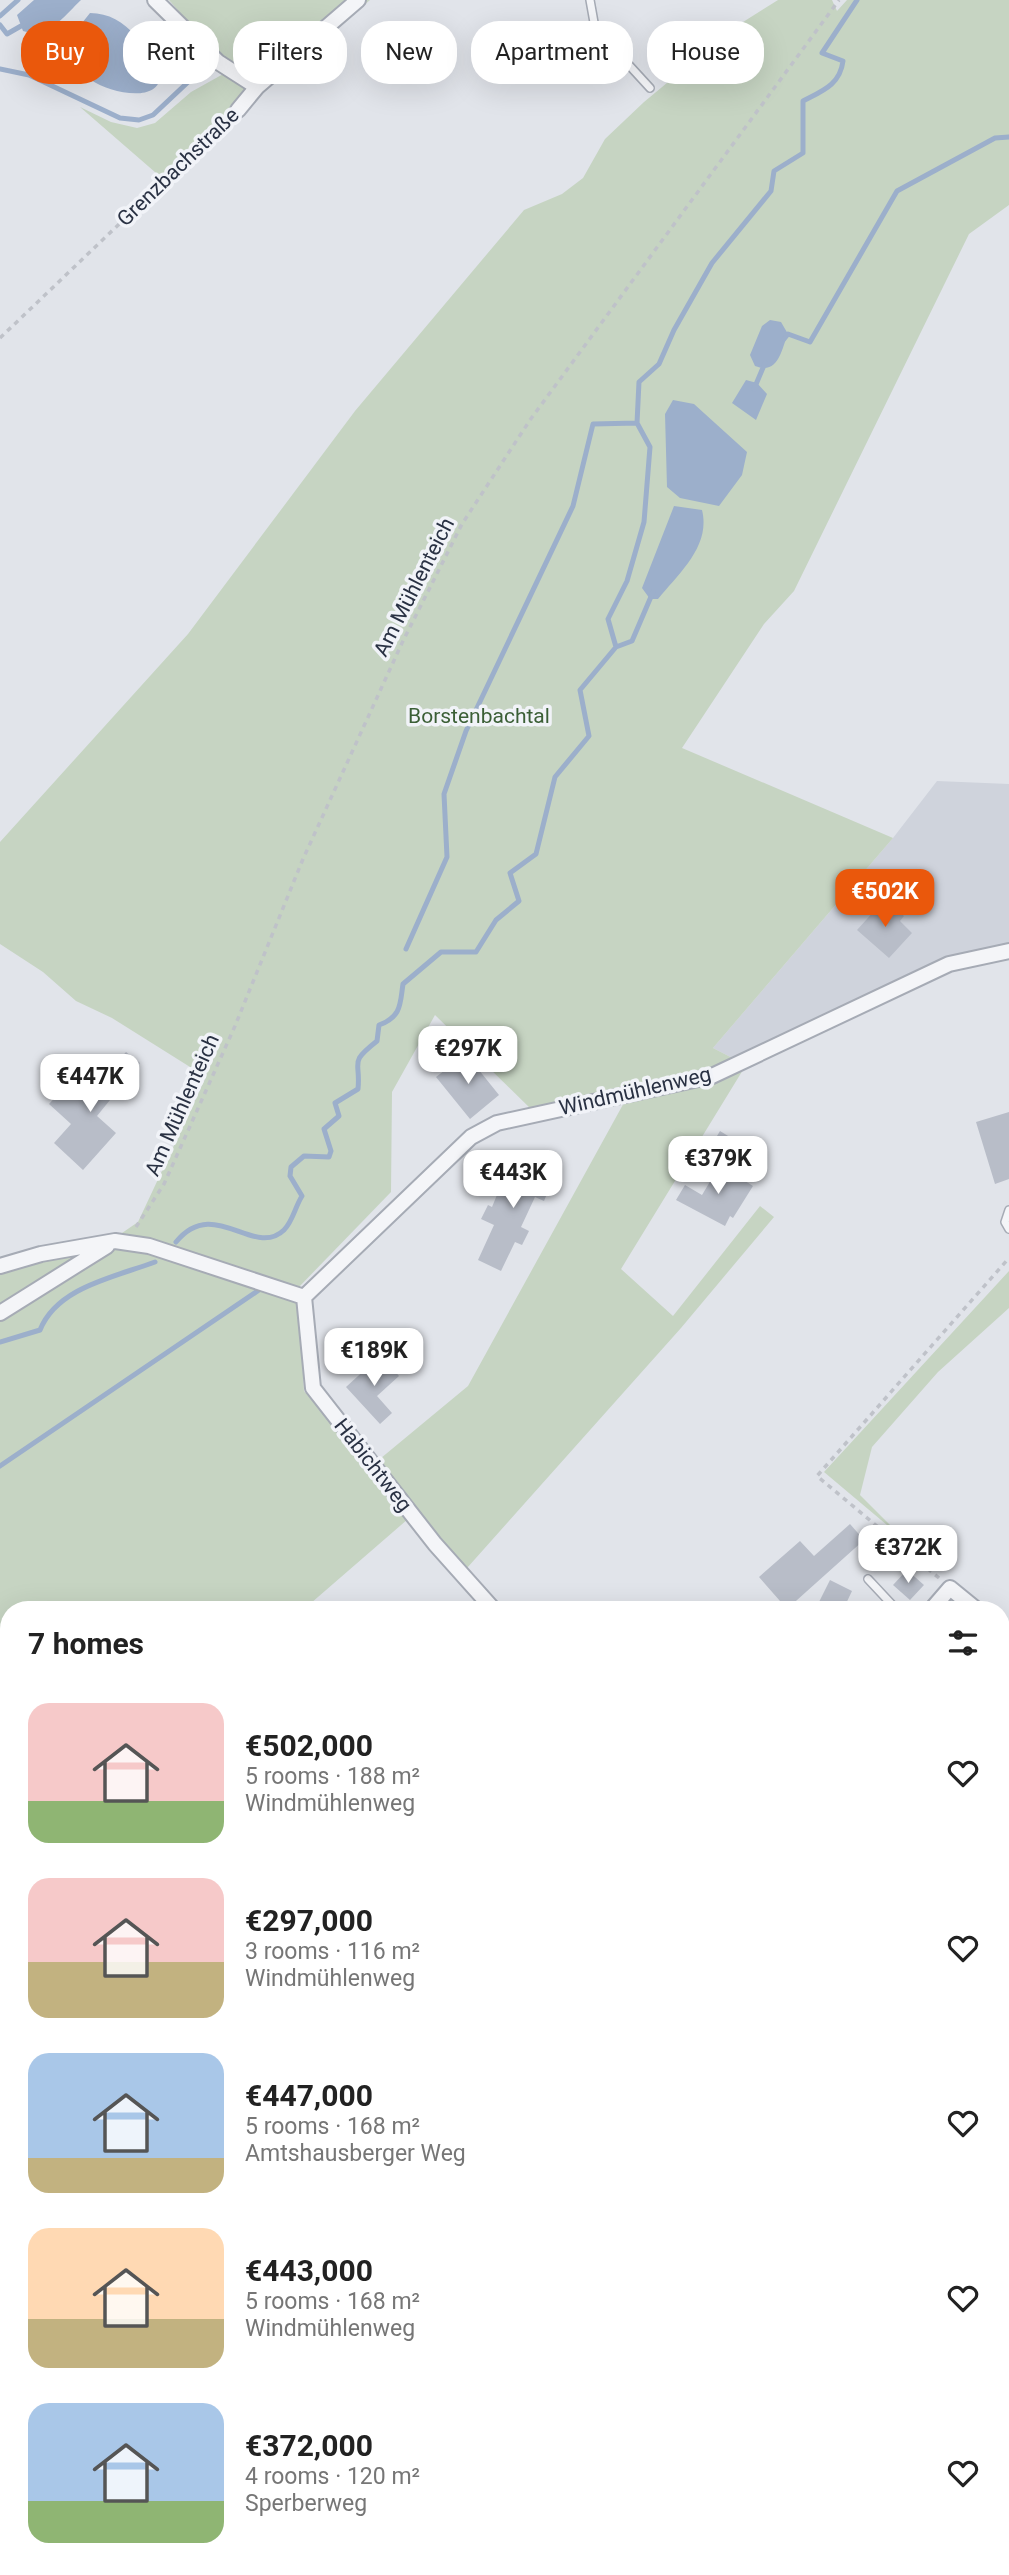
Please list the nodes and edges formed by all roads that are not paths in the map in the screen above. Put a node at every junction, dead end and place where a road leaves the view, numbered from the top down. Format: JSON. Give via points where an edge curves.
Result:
{"nodes":[{"id":1,"x":155,"y":0,"type":"edge"},
{"id":2,"x":358,"y":0,"type":"edge"},
{"id":3,"x":590,"y":0,"type":"edge"},
{"id":4,"x":257,"y":87,"type":"junction"},
{"id":5,"x":649,"y":88,"type":"dead end"},
{"id":6,"x":238,"y":110,"type":"road end"},
{"id":7,"x":1009,"y":951,"type":"edge"},
{"id":8,"x":1009,"y":1210,"type":"edge"},
{"id":9,"x":1009,"y":1229,"type":"edge"},
{"id":10,"x":115,"y":1241,"type":"junction"},
{"id":11,"x":0,"y":1266,"type":"edge"},
{"id":12,"x":304,"y":1297,"type":"junction"},
{"id":13,"x":0,"y":1313,"type":"edge"},
{"id":14,"x":868,"y":1579,"type":"dead end"},
{"id":15,"x":486,"y":1601,"type":"edge"},
{"id":16,"x":889,"y":1601,"type":"edge"},
{"id":17,"x":939,"y":1601,"type":"edge"},
{"id":18,"x":966,"y":1601,"type":"edge"}],
"edges":[{"from":1,"to":4,"type":"street","via":[[218,62]]},
{"from":2,"to":4,"type":"street","name":"Grenzbachstraße"},
{"from":3,"to":5,"type":"lane","via":[[595,28]]},
{"from":4,"to":6,"type":"street","name":"Grenzbachstraße"},
{"from":7,"to":12,"type":"street","name":"Windmühlenweg","via":[[949,964],[712,1076],[497,1123],[471,1137]]},
{"from":8,"to":9,"type":"lane","via":[[1005,1222]]},
{"from":10,"to":11,"type":"street"},
{"from":10,"to":12,"type":"street","via":[[149,1246]]},
{"from":10,"to":13,"type":"street"},
{"from":12,"to":15,"type":"street","name":"Habichtweg","via":[[313,1388],[435,1544]]},
{"from":14,"to":16,"type":"lane"},
{"from":17,"to":18,"type":"street","via":[[950,1588]]}]}
